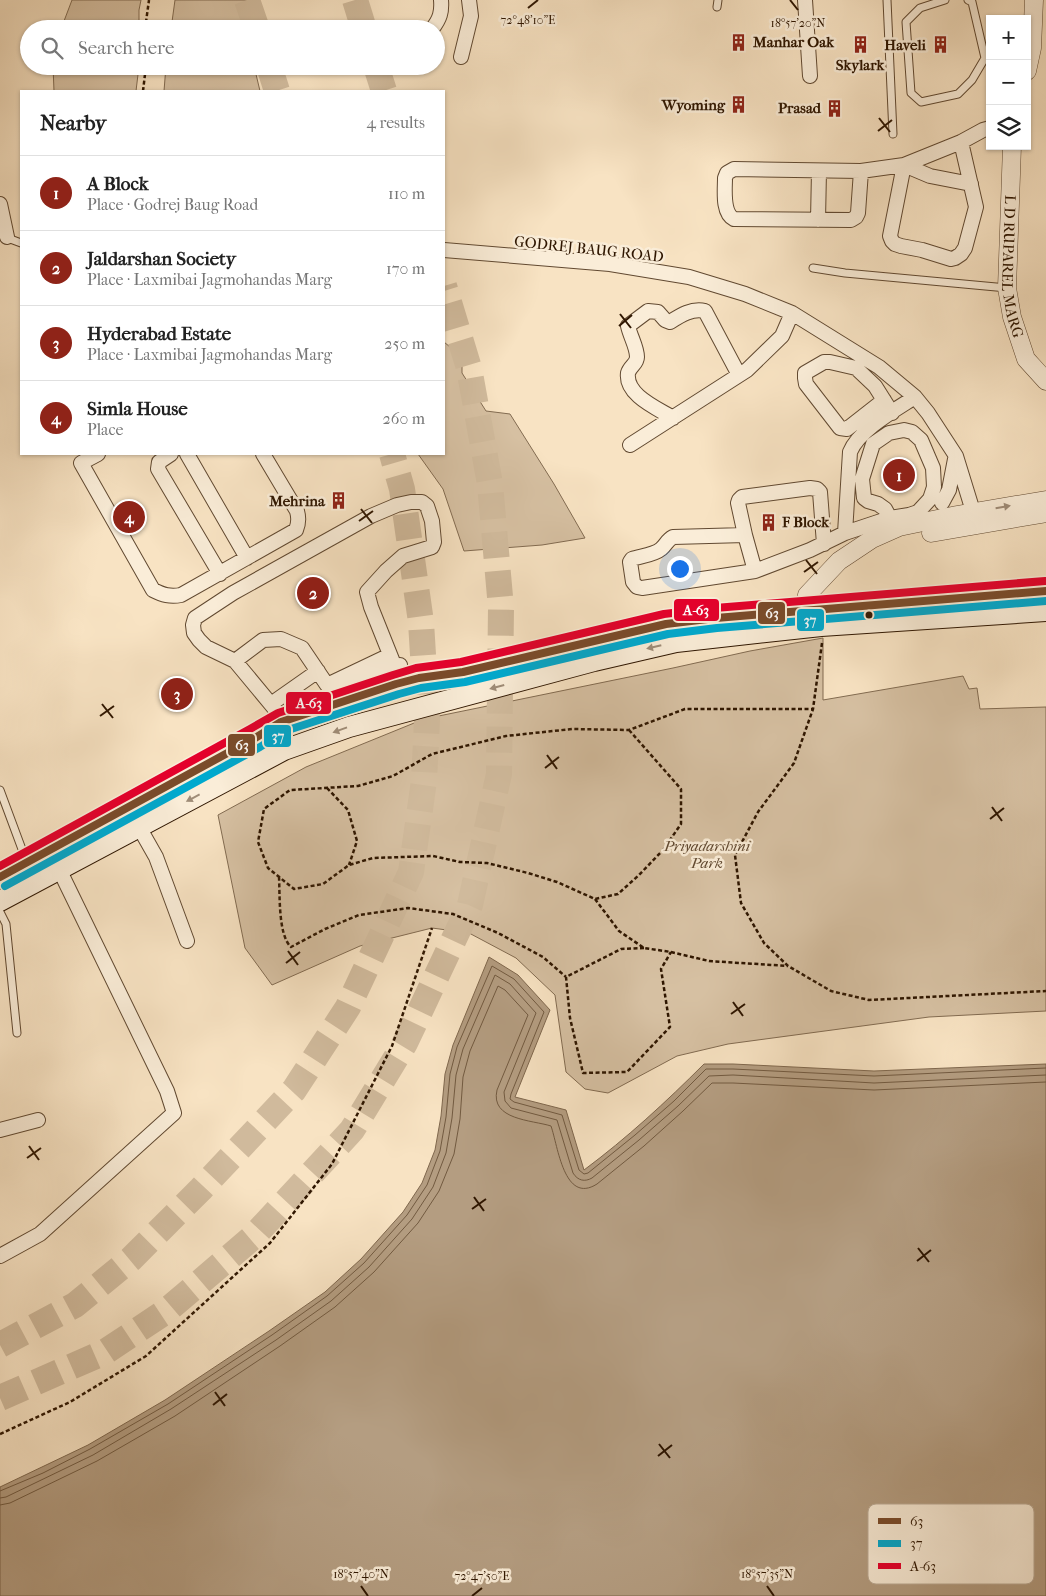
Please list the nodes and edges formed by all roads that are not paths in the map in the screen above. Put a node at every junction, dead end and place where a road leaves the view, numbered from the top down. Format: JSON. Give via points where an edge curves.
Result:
{"nodes":[{"id":1,"x":441,"y":0,"type":"edge"},
{"id":2,"x":469,"y":0,"type":"edge"},
{"id":3,"x":805,"y":0,"type":"edge"},
{"id":4,"x":887,"y":0,"type":"edge"},
{"id":5,"x":945,"y":0,"type":"edge"},
{"id":6,"x":968,"y":0,"type":"edge"},
{"id":7,"x":1034,"y":0,"type":"edge"},
{"id":8,"x":438,"y":20,"type":"edge"},
{"id":9,"x":1031,"y":36,"type":"edge"},
{"id":10,"x":986,"y":54,"type":"edge"},
{"id":11,"x":462,"y":57,"type":"dead end"},
{"id":12,"x":986,"y":59,"type":"edge"},
{"id":13,"x":810,"y":76,"type":"dead end"},
{"id":14,"x":986,"y":129,"type":"edge"},
{"id":15,"x":893,"y":134,"type":"dead end"},
{"id":16,"x":961,"y":142,"type":"junction"},
{"id":17,"x":1012,"y":150,"type":"edge"},
{"id":18,"x":904,"y":165,"type":"junction"},
{"id":19,"x":819,"y":171,"type":"junction"},
{"id":20,"x":861,"y":171,"type":"junction"},
{"id":21,"x":971,"y":184,"type":"junction"},
{"id":22,"x":0,"y":204,"type":"edge"},
{"id":23,"x":818,"y":220,"type":"junction"},
{"id":24,"x":4,"y":236,"type":"edge"},
{"id":25,"x":20,"y":243,"type":"edge"},
{"id":26,"x":445,"y":250,"type":"edge"},
{"id":27,"x":813,"y":268,"type":"dead end"},
{"id":28,"x":1007,"y":288,"type":"junction"},
{"id":29,"x":792,"y":313,"type":"junction"},
{"id":30,"x":739,"y":375,"type":"junction"},
{"id":31,"x":1045,"y":378,"type":"edge"},
{"id":32,"x":914,"y":397,"type":"junction"},
{"id":33,"x":884,"y":400,"type":"junction"},
{"id":34,"x":892,"y":413,"type":"junction"},
{"id":35,"x":673,"y":418,"type":"junction"},
{"id":36,"x":630,"y":445,"type":"dead end"},
{"id":37,"x":94,"y":455,"type":"edge"},
{"id":38,"x":170,"y":455,"type":"edge"},
{"id":39,"x":188,"y":455,"type":"edge"},
{"id":40,"x":264,"y":455,"type":"edge"},
{"id":41,"x":956,"y":456,"type":"junction"},
{"id":42,"x":80,"y":459,"type":"edge"},
{"id":43,"x":934,"y":487,"type":"junction"},
{"id":44,"x":949,"y":490,"type":"junction"},
{"id":45,"x":1046,"y":500,"type":"edge"},
{"id":46,"x":942,"y":503,"type":"dead end"},
{"id":47,"x":1046,"y":513,"type":"edge"},
{"id":48,"x":890,"y":518,"type":"junction"},
{"id":49,"x":975,"y":518,"type":"junction"},
{"id":50,"x":845,"y":533,"type":"junction"},
{"id":51,"x":745,"y":536,"type":"junction"},
{"id":52,"x":824,"y":544,"type":"junction"},
{"id":53,"x":247,"y":558,"type":"junction"},
{"id":54,"x":754,"y":571,"type":"junction"},
{"id":55,"x":220,"y":574,"type":"junction"},
{"id":56,"x":1046,"y":591,"type":"edge"},
{"id":57,"x":1046,"y":611,"type":"edge"},
{"id":58,"x":811,"y":622,"type":"junction"},
{"id":59,"x":235,"y":661,"type":"junction"},
{"id":60,"x":395,"y":663,"type":"junction"},
{"id":61,"x":318,"y":671,"type":"junction"},
{"id":62,"x":271,"y":704,"type":"junction"},
{"id":63,"x":290,"y":719,"type":"junction"},
{"id":64,"x":0,"y":790,"type":"edge"},
{"id":65,"x":108,"y":819,"type":"junction"},
{"id":66,"x":139,"y":827,"type":"junction"},
{"id":67,"x":119,"y":838,"type":"junction"},
{"id":68,"x":27,"y":862,"type":"junction"},
{"id":69,"x":59,"y":869,"type":"junction"},
{"id":70,"x":0,"y":877,"type":"edge"},
{"id":71,"x":35,"y":882,"type":"junction"},
{"id":72,"x":0,"y":901,"type":"edge"},
{"id":73,"x":0,"y":912,"type":"edge"},
{"id":74,"x":187,"y":941,"type":"dead end"},
{"id":75,"x":17,"y":1033,"type":"dead end"},
{"id":76,"x":38,"y":1120,"type":"dead end"},
{"id":77,"x":0,"y":1130,"type":"edge"},
{"id":78,"x":0,"y":1256,"type":"edge"}],
"edges":[{"from":1,"to":8,"type":"street","via":[[442,12]]},
{"from":2,"to":11,"type":"street","via":[[471,16]]},
{"from":3,"to":13,"type":"street"},
{"from":4,"to":15,"type":"lane"},
{"from":5,"to":12,"type":"lane","via":[[920,8],[906,22],[911,93],[921,102],[958,94]]},
{"from":6,"to":10,"type":"lane","via":[[972,2]]},
{"from":7,"to":9,"type":"street"},
{"from":14,"to":16,"type":"street"},
{"from":16,"to":18,"type":"street"},
{"from":16,"to":21,"type":"street"},
{"from":17,"to":28,"type":"street","name":"L D RUPAREL MARG"},
{"from":18,"to":20,"type":"street"},
{"from":18,"to":21,"type":"street","via":[[930,176]]},
{"from":18,"to":21,"type":"street","via":[[890,236],[895,244],[901,246],[952,259],[961,254],[976,206]]},
{"from":19,"to":20,"type":"street"},
{"from":19,"to":23,"type":"street"},
{"from":19,"to":23,"type":"street","via":[[734,169],[725,178],[729,217]]},
{"from":20,"to":23,"type":"street","via":[[856,218]]},
{"from":22,"to":24,"type":"street"},
{"from":24,"to":25,"type":"lane"},
{"from":26,"to":29,"type":"street","name":"GODREJ BAUG ROAD","via":[[610,264],[689,277]]},
{"from":27,"to":28,"type":"lane"},
{"from":28,"to":31,"type":"street","name":"L D RUPAREL MARG","via":[[1012,317],[1026,359]]},
{"from":29,"to":30,"type":"street","via":[[782,336]]},
{"from":29,"to":32,"type":"street","name":"GODREJ BAUG ROAD","via":[[879,366]]},
{"from":30,"to":35,"type":"street"},
{"from":30,"to":35,"type":"street","via":[[705,311],[691,311],[670,322],[658,312],[648,311],[628,326],[637,356],[629,369],[630,387],[635,394]]},
{"from":32,"to":34,"type":"street"},
{"from":32,"to":41,"type":"street","name":"GODREJ BAUG ROAD"},
{"from":33,"to":33,"type":"street","via":[[844,430],[806,384],[805,373],[824,362],[856,368]]},
{"from":33,"to":34,"type":"street"},
{"from":34,"to":50,"type":"street","via":[[861,434],[850,452]]},
{"from":35,"to":36,"type":"street"},
{"from":37,"to":42,"type":"street"},
{"from":38,"to":55,"type":"street","via":[[159,462],[158,469]]},
{"from":39,"to":53,"type":"street"},
{"from":40,"to":53,"type":"street","via":[[299,518],[296,530]]},
{"from":41,"to":44,"type":"street"},
{"from":41,"to":49,"type":"street","name":"GODREJ BAUG ROAD"},
{"from":42,"to":55,"type":"street","via":[[153,590],[162,595],[181,595]]},
{"from":43,"to":44,"type":"street"},
{"from":43,"to":48,"type":"street","via":[[930,499],[918,512]]},
{"from":43,"to":48,"type":"street","via":[[933,468],[921,440],[912,432],[889,433],[873,444],[862,478],[864,498],[885,509]]},
{"from":44,"to":46,"type":"street"},
{"from":49,"to":45,"type":"street","one_way":true},
{"from":47,"to":49,"type":"street"},
{"from":48,"to":50,"type":"street"},
{"from":49,"to":58,"type":"street","via":[[874,544],[844,568],[830,572],[807,595]]},
{"from":50,"to":52,"type":"street"},
{"from":51,"to":52,"type":"street","via":[[738,503],[742,497],[810,488],[820,492]]},
{"from":51,"to":54,"type":"street"},
{"from":51,"to":54,"type":"street","via":[[673,536],[656,552],[632,559],[633,582],[642,588]]},
{"from":52,"to":54,"type":"street"},
{"from":53,"to":55,"type":"street"},
{"from":56,"to":58,"type":"main road"},
{"from":57,"to":58,"type":"main road"},
{"from":58,"to":63,"type":"main road","via":[[716,618],[649,628],[463,672],[419,678]]},
{"from":58,"to":66,"type":"main road","one_way":true,"via":[[676,642],[349,727],[284,750]]},
{"from":59,"to":60,"type":"street","via":[[206,647],[199,640],[194,633],[195,618],[233,593],[371,516],[397,505],[422,502],[427,506],[432,521],[432,547],[403,556],[367,592]]},
{"from":59,"to":61,"type":"street","via":[[262,640],[282,638],[302,648]]},
{"from":59,"to":62,"type":"street"},
{"from":60,"to":61,"type":"street","via":[[327,685]]},
{"from":60,"to":63,"type":"street","via":[[316,700]]},
{"from":61,"to":62,"type":"street"},
{"from":62,"to":63,"type":"street"},
{"from":63,"to":65,"type":"main road"},
{"from":64,"to":68,"type":"lane"},
{"from":65,"to":67,"type":"main road"},
{"from":65,"to":68,"type":"main road"},
{"from":66,"to":67,"type":"main road"},
{"from":66,"to":74,"type":"street","via":[[156,857]]},
{"from":67,"to":69,"type":"main road"},
{"from":68,"to":70,"type":"main road"},
{"from":68,"to":71,"type":"street"},
{"from":69,"to":71,"type":"main road"},
{"from":69,"to":78,"type":"street","via":[[174,1113],[40,1234]]},
{"from":71,"to":72,"type":"main road"},
{"from":73,"to":75,"type":"lane","via":[[6,924]]},
{"from":76,"to":77,"type":"street"}]}
